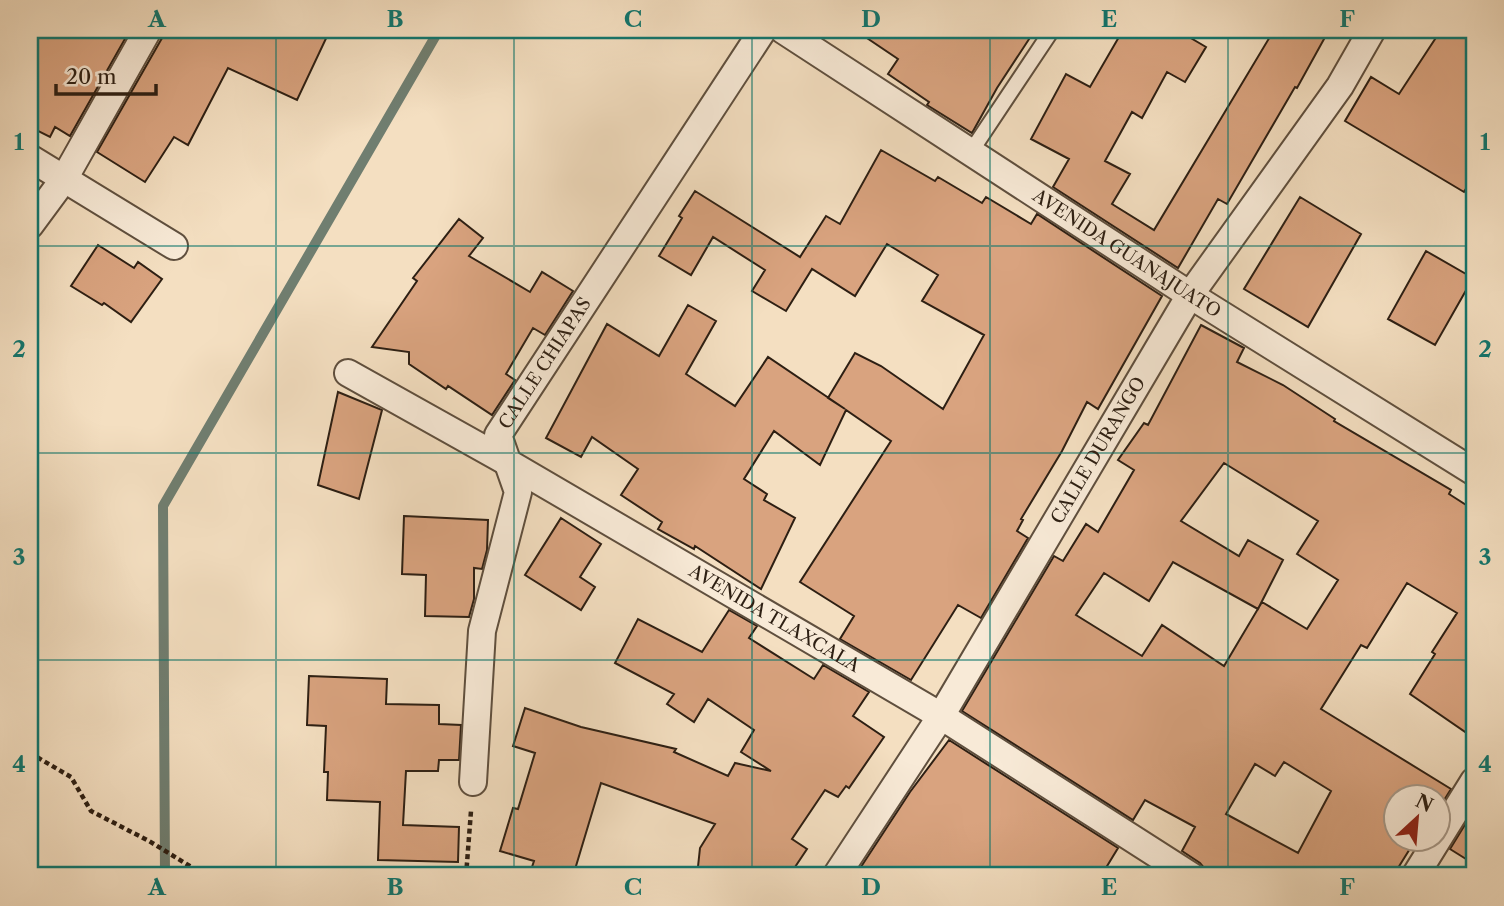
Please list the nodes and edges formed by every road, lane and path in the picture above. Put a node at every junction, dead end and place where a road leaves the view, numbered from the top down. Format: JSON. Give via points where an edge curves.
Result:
{"nodes":[{"id":1,"x":148,"y":30,"type":"edge"},
{"id":2,"x":763,"y":30,"type":"edge"},
{"id":3,"x":783,"y":30,"type":"edge"},
{"id":4,"x":1052,"y":30,"type":"edge"},
{"id":5,"x":1372,"y":30,"type":"edge"},
{"id":6,"x":970,"y":153,"type":"junction"},
{"id":7,"x":30,"y":158,"type":"edge"},
{"id":8,"x":64,"y":179,"type":"junction"},
{"id":9,"x":30,"y":225,"type":"edge"},
{"id":10,"x":174,"y":246,"type":"dead end"},
{"id":11,"x":1190,"y":295,"type":"junction"},
{"id":12,"x":348,"y":373,"type":"dead end"},
{"id":13,"x":507,"y":462,"type":"junction"},
{"id":14,"x":1474,"y":472,"type":"edge"},
{"id":15,"x":941,"y":716,"type":"junction"},
{"id":16,"x":30,"y":753,"type":"edge"},
{"id":17,"x":1474,"y":780,"type":"edge"},
{"id":18,"x":472,"y":782,"type":"joint"},
{"id":19,"x":206,"y":876,"type":"edge"},
{"id":20,"x":466,"y":876,"type":"edge"},
{"id":21,"x":836,"y":876,"type":"edge"},
{"id":22,"x":1191,"y":876,"type":"edge"},
{"id":23,"x":1415,"y":876,"type":"edge"}],
"edges":[{"from":1,"to":8,"type":"street"},
{"from":2,"to":13,"type":"street","name":"CALLE CHIAPAS","via":[[498,435]]},
{"from":3,"to":6,"type":"street","name":"AVENIDA GUANAJUATO"},
{"from":4,"to":6,"type":"lane"},
{"from":5,"to":11,"type":"street","name":"CALLE DURANGO","via":[[1340,86]]},
{"from":6,"to":11,"type":"street","name":"AVENIDA GUANAJUATO"},
{"from":7,"to":8,"type":"street"},
{"from":8,"to":9,"type":"street"},
{"from":8,"to":10,"type":"street"},
{"from":11,"to":14,"type":"street","name":"AVENIDA GUANAJUATO"},
{"from":11,"to":15,"type":"street","name":"CALLE DURANGO"},
{"from":12,"to":13,"type":"street","name":"AVENIDA TLAXCALA"},
{"from":13,"to":15,"type":"street","name":"AVENIDA TLAXCALA"},
{"from":13,"to":18,"type":"street","name":"CALLE CHIAPAS","via":[[518,492],[482,631]]},
{"from":15,"to":21,"type":"street","name":"CALLE DURANGO"},
{"from":15,"to":22,"type":"street","name":"AVENIDA TLAXCALA"},
{"from":16,"to":19,"type":"path","via":[[71,777],[91,811]]},
{"from":17,"to":23,"type":"street"},
{"from":18,"to":20,"type":"path"}]}
